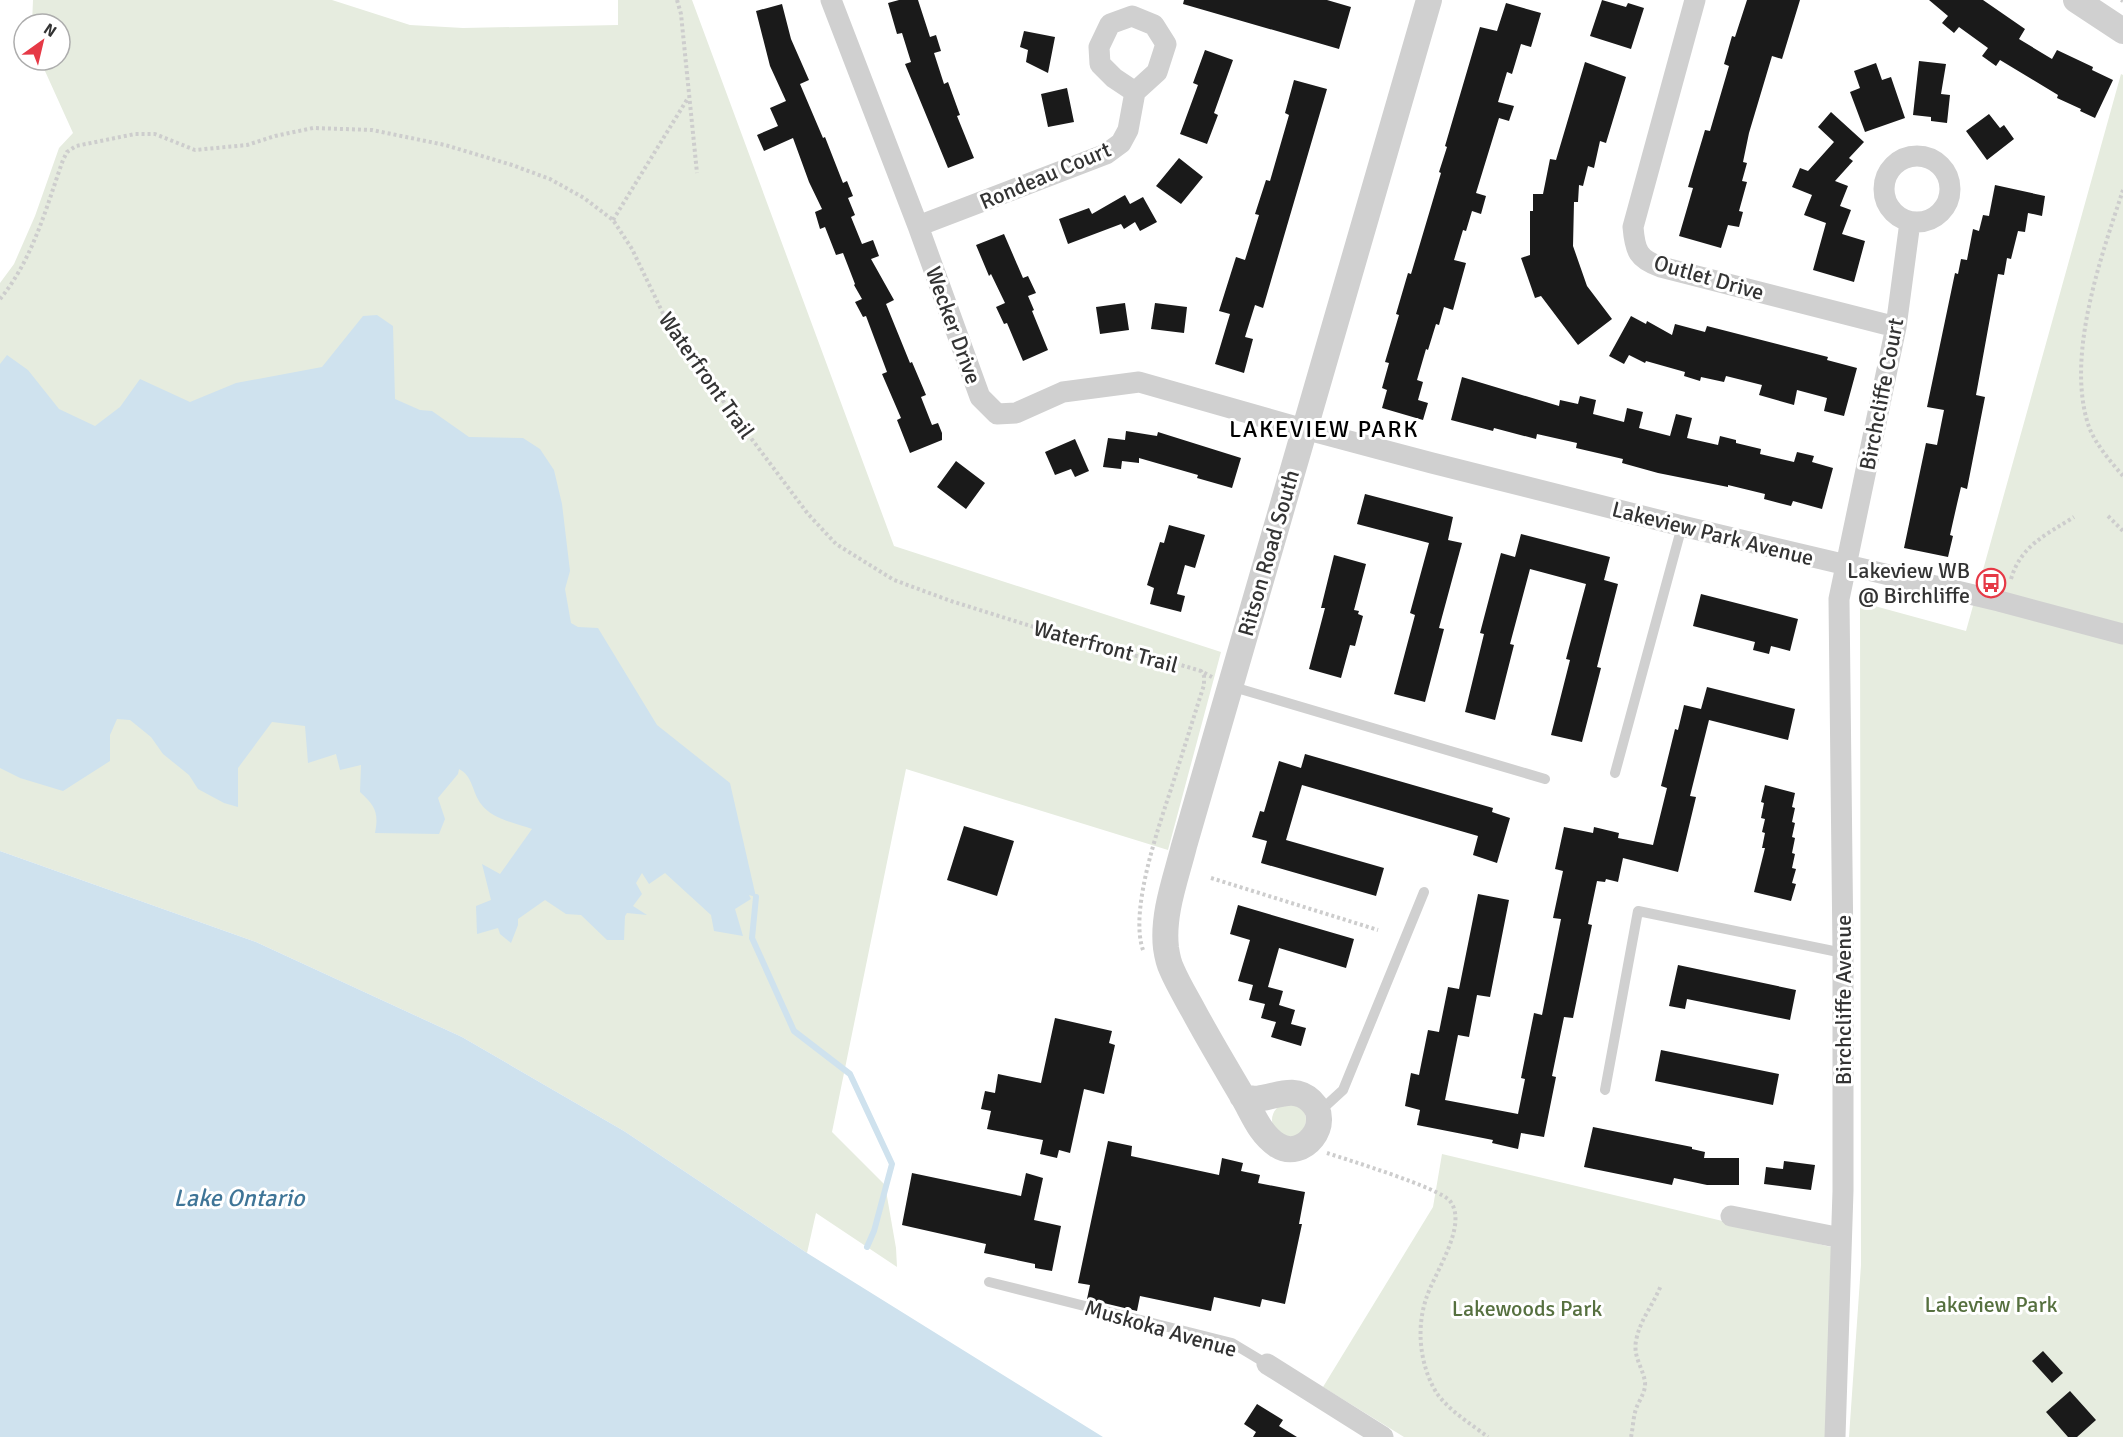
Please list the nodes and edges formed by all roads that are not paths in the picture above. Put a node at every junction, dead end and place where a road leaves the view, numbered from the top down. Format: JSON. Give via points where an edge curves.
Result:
{"nodes":[{"id":1,"x":831,"y":0,"type":"edge"},
{"id":2,"x":1429,"y":0,"type":"edge"},
{"id":3,"x":1695,"y":0,"type":"edge"},
{"id":4,"x":2076,"y":0,"type":"edge"},
{"id":5,"x":2123,"y":31,"type":"edge"},
{"id":6,"x":1135,"y":92,"type":"dead end"},
{"id":7,"x":1910,"y":222,"type":"dead end"},
{"id":8,"x":918,"y":226,"type":"junction"},
{"id":9,"x":1896,"y":327,"type":"junction"},
{"id":10,"x":1304,"y":429,"type":"junction"},
{"id":11,"x":1682,"y":526,"type":"junction"},
{"id":12,"x":1845,"y":564,"type":"junction"},
{"id":13,"x":2123,"y":634,"type":"edge"},
{"id":14,"x":1230,"y":686,"type":"junction"},
{"id":15,"x":1615,"y":773,"type":"dead end"},
{"id":16,"x":1545,"y":779,"type":"dead end"},
{"id":17,"x":1424,"y":892,"type":"dead end"},
{"id":18,"x":1843,"y":953,"type":"junction"},
{"id":19,"x":1605,"y":1090,"type":"dead end"},
{"id":20,"x":1242,"y":1096,"type":"junction"},
{"id":21,"x":1319,"y":1112,"type":"junction"},
{"id":22,"x":1731,"y":1216,"type":"dead end"},
{"id":23,"x":1841,"y":1238,"type":"junction"},
{"id":24,"x":988,"y":1282,"type":"dead end"},
{"id":25,"x":1267,"y":1364,"type":"joint"},
{"id":26,"x":1383,"y":1437,"type":"edge"},
{"id":27,"x":1835,"y":1437,"type":"edge"}],
"edges":[{"from":1,"to":8,"type":"street","name":"Wecker Drive"},
{"from":2,"to":10,"type":"street","name":"Ritson Road South"},
{"from":3,"to":9,"type":"street","name":"Outlet Drive","via":[[1632,227],[1634,245],[1647,262],[1662,267]]},
{"from":4,"to":5,"type":"street"},
{"from":6,"to":8,"type":"street","name":"Rondeau Court","via":[[1128,130],[1121,143],[1106,154]]},
{"from":7,"to":9,"type":"street","name":"Birchcliffe Court"},
{"from":8,"to":10,"type":"street","name":"Wecker Drive","via":[[980,397],[997,414],[1016,413],[1063,392],[1139,382]]},
{"from":9,"to":12,"type":"street","name":"Birchcliffe Court"},
{"from":10,"to":11,"type":"street","name":"Lakeview Park Avenue"},
{"from":10,"to":14,"type":"street","name":"Ritson Road South"},
{"from":11,"to":12,"type":"street","name":"Lakeview Park Avenue"},
{"from":11,"to":15,"type":"lane"},
{"from":12,"to":13,"type":"street","name":"Lakeview Park Avenue"},
{"from":12,"to":18,"type":"street","name":"Birchcliffe Avenue","via":[[1839,599]]},
{"from":14,"to":16,"type":"lane"},
{"from":14,"to":20,"type":"street","name":"Ritson Road South","via":[[1184,846],[1166,934],[1171,969]]},
{"from":17,"to":21,"type":"lane","via":[[1343,1090]]},
{"from":18,"to":19,"type":"lane","via":[[1638,911]]},
{"from":18,"to":23,"type":"street","name":"Birchcliffe Avenue"},
{"from":20,"to":21,"type":"street","via":[[1254,1100],[1289,1091],[1302,1094]]},
{"from":20,"to":21,"type":"street","name":"Ritson Road South","via":[[1273,1143],[1291,1150],[1311,1139],[1320,1122]]},
{"from":22,"to":23,"type":"street"},
{"from":23,"to":27,"type":"street","name":"Birchcliffe Avenue"},
{"from":24,"to":25,"type":"lane","name":"Muskoka Avenue","via":[[1232,1343]]},
{"from":25,"to":26,"type":"street","name":"Muskoka Avenue"}]}
